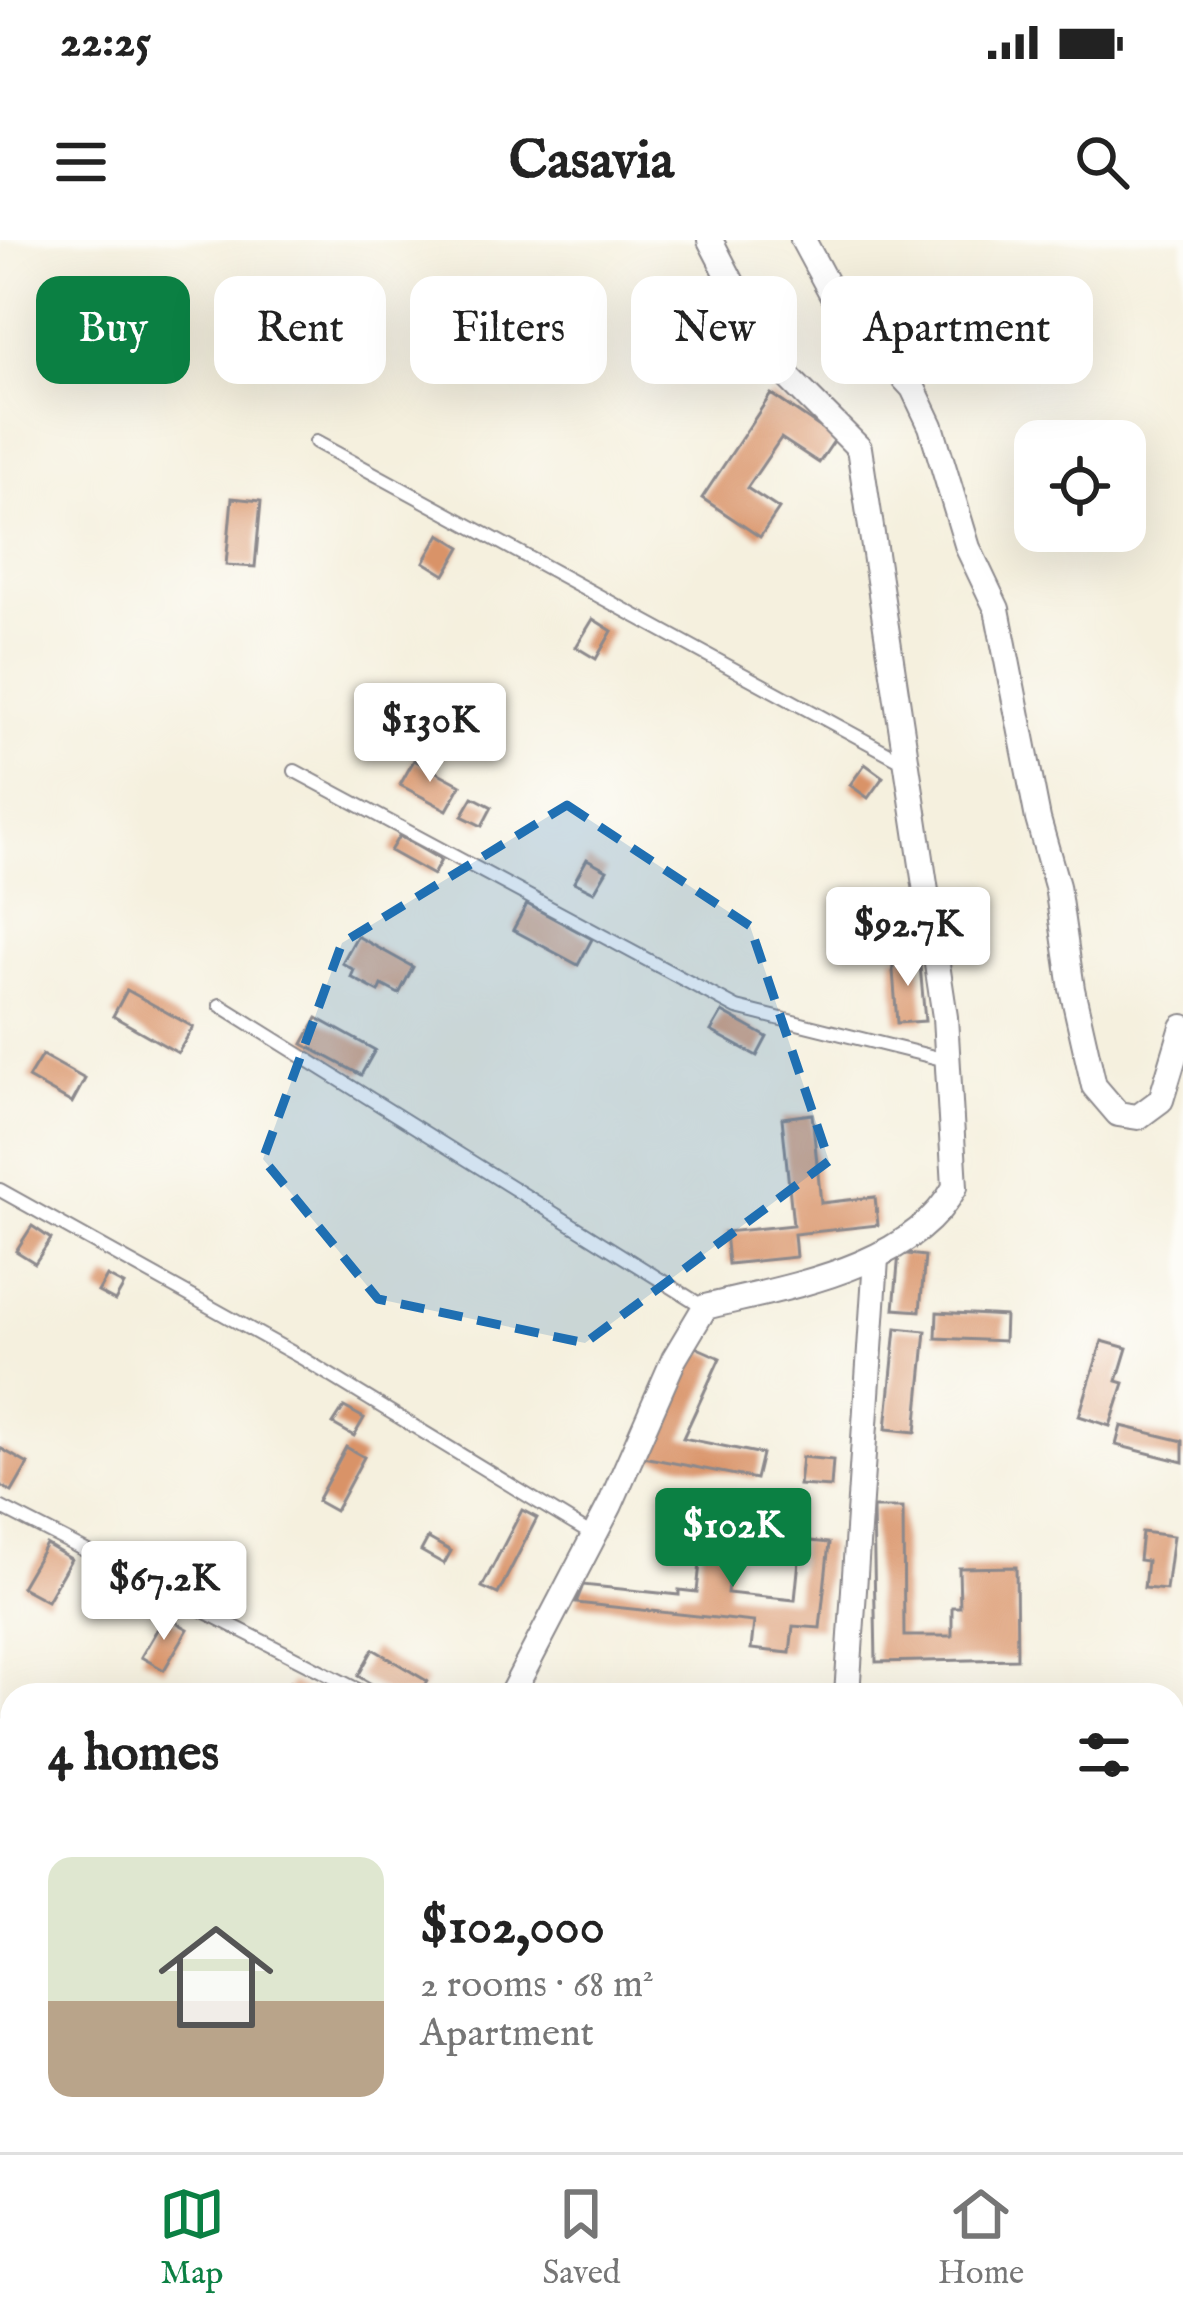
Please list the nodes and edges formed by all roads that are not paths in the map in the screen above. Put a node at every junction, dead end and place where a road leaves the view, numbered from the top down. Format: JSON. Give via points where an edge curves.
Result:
{"nodes":[{"id":1,"x":710,"y":240,"type":"edge"},
{"id":2,"x":803,"y":240,"type":"edge"},
{"id":3,"x":316,"y":442,"type":"dead end"},
{"id":4,"x":907,"y":764,"type":"junction"},
{"id":5,"x":296,"y":771,"type":"dead end"},
{"id":6,"x":220,"y":1005,"type":"dead end"},
{"id":7,"x":1183,"y":1027,"type":"edge"},
{"id":8,"x":946,"y":1060,"type":"junction"},
{"id":9,"x":0,"y":1190,"type":"edge"},
{"id":10,"x":876,"y":1259,"type":"junction"},
{"id":11,"x":705,"y":1307,"type":"junction"},
{"id":12,"x":0,"y":1507,"type":"edge"},
{"id":13,"x":594,"y":1536,"type":"junction"},
{"id":14,"x":345,"y":1683,"type":"edge"},
{"id":15,"x":518,"y":1683,"type":"edge"},
{"id":16,"x":848,"y":1683,"type":"edge"}],
"edges":[{"from":1,"to":4,"type":"street","via":[[773,362],[860,448]]},
{"from":2,"to":7,"type":"street","via":[[840,309],[913,388],[997,609],[1094,1086],[1118,1114],[1138,1117],[1161,1100]]},
{"from":3,"to":4,"type":"lane"},
{"from":4,"to":8,"type":"street"},
{"from":5,"to":8,"type":"lane","via":[[737,1008]]},
{"from":6,"to":11,"type":"lane"},
{"from":8,"to":10,"type":"street","via":[[955,1187]]},
{"from":9,"to":13,"type":"lane","via":[[302,1358]]},
{"from":10,"to":11,"type":"street"},
{"from":10,"to":16,"type":"street"},
{"from":11,"to":13,"type":"street"},
{"from":12,"to":14,"type":"lane"},
{"from":13,"to":15,"type":"street"}]}
